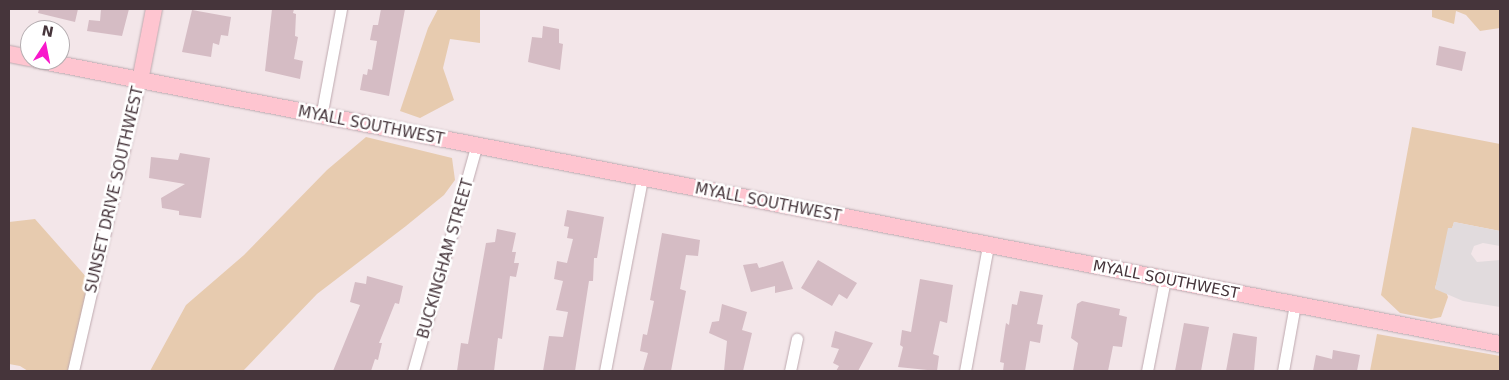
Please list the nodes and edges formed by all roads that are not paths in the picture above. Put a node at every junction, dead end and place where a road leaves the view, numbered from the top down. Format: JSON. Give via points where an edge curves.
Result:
{"nodes":[{"id":1,"x":154,"y":9,"type":"edge"},
{"id":2,"x":341,"y":9,"type":"edge"},
{"id":3,"x":70,"y":67,"type":"edge"},
{"id":4,"x":140,"y":82,"type":"junction"},
{"id":5,"x":321,"y":117,"type":"junction"},
{"id":6,"x":476,"y":147,"type":"junction"},
{"id":7,"x":642,"y":179,"type":"junction"},
{"id":8,"x":988,"y":246,"type":"junction"},
{"id":9,"x":1164,"y":279,"type":"junction"},
{"id":10,"x":1295,"y":304,"type":"junction"},
{"id":11,"x":797,"y":339,"type":"dead end"},
{"id":12,"x":1500,"y":344,"type":"edge"},
{"id":13,"x":73,"y":371,"type":"edge"},
{"id":14,"x":413,"y":371,"type":"edge"},
{"id":15,"x":605,"y":371,"type":"edge"},
{"id":16,"x":790,"y":371,"type":"edge"},
{"id":17,"x":964,"y":371,"type":"edge"},
{"id":18,"x":1147,"y":371,"type":"edge"},
{"id":19,"x":1283,"y":371,"type":"edge"}],
"edges":[{"from":1,"to":4,"type":"street","name":"SUNSET DRIVE SOUTHWEST"},
{"from":2,"to":5,"type":"street"},
{"from":3,"to":4,"type":"street","name":"MYALL SOUTHWEST"},
{"from":4,"to":5,"type":"street","name":"MYALL SOUTHWEST"},
{"from":4,"to":13,"type":"street","name":"SUNSET DRIVE SOUTHWEST"},
{"from":5,"to":6,"type":"street","name":"MYALL SOUTHWEST"},
{"from":6,"to":7,"type":"street","name":"MYALL SOUTHWEST"},
{"from":6,"to":14,"type":"street","name":"BUCKINGHAM STREET"},
{"from":7,"to":8,"type":"street","name":"MYALL SOUTHWEST"},
{"from":7,"to":15,"type":"street"},
{"from":8,"to":9,"type":"street","name":"MYALL SOUTHWEST"},
{"from":8,"to":17,"type":"street"},
{"from":9,"to":10,"type":"street","name":"MYALL SOUTHWEST"},
{"from":9,"to":18,"type":"street"},
{"from":10,"to":12,"type":"street","name":"MYALL SOUTHWEST"},
{"from":10,"to":19,"type":"street"},
{"from":11,"to":16,"type":"street"}]}
